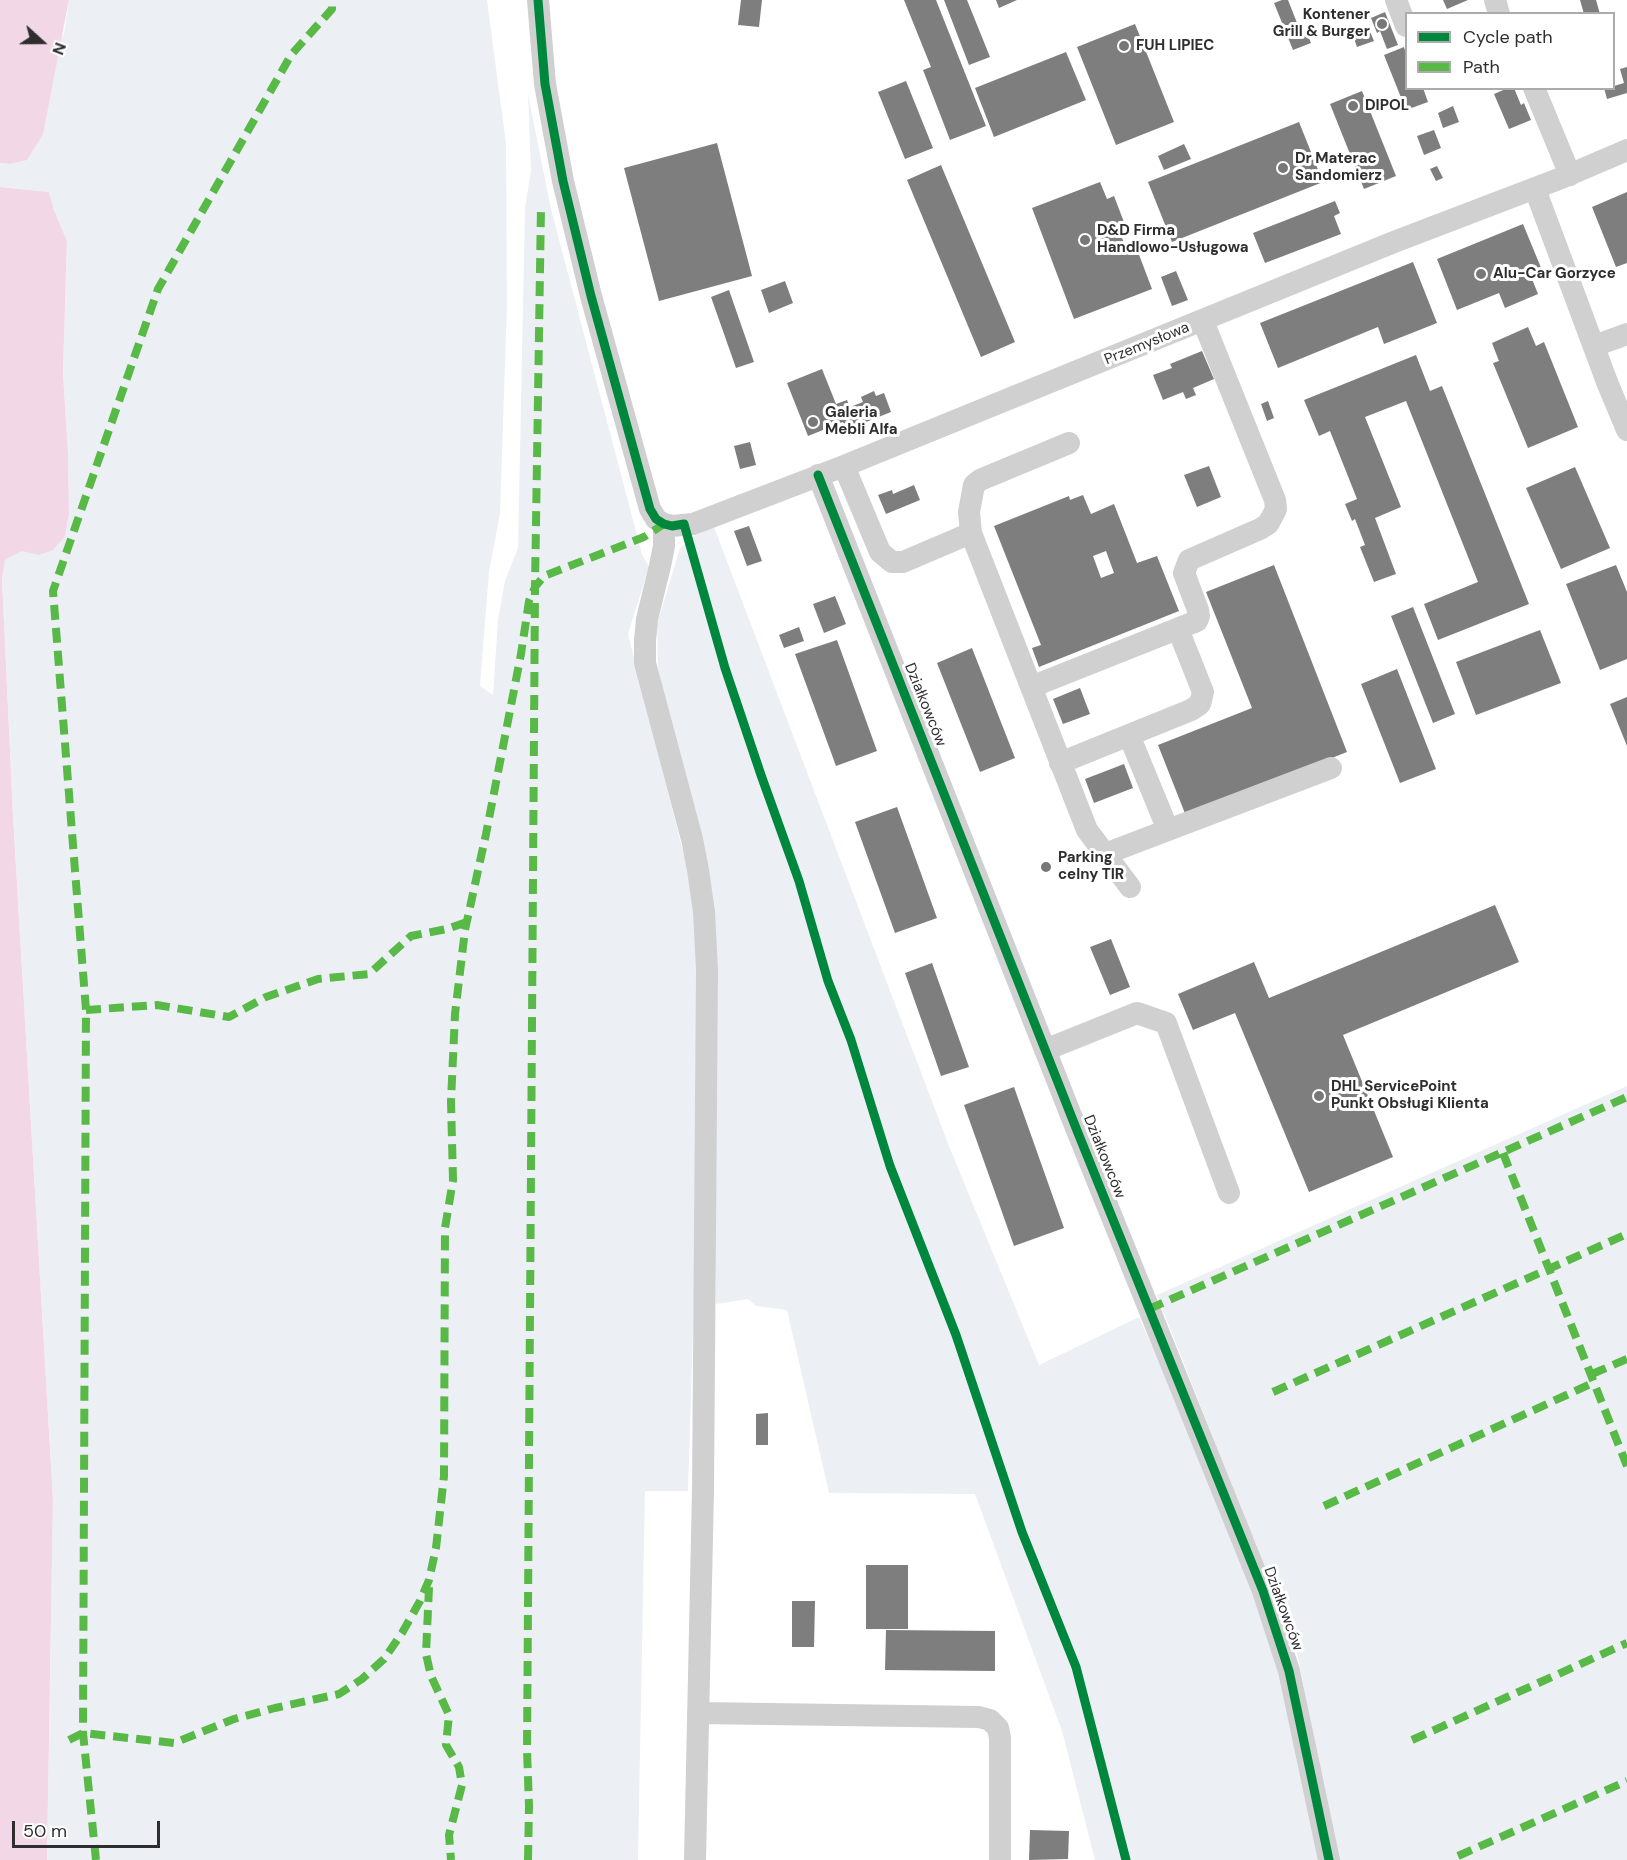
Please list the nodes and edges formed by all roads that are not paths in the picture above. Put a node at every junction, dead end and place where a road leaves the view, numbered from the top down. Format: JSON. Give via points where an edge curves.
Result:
{"nodes":[{"id":1,"x":538,"y":0,"type":"edge"},
{"id":2,"x":1396,"y":0,"type":"edge"},
{"id":3,"x":1405,"y":21,"type":"edge"},
{"id":4,"x":1535,"y":90,"type":"edge"},
{"id":5,"x":1627,"y":150,"type":"edge"},
{"id":6,"x":1570,"y":175,"type":"junction"},
{"id":7,"x":1535,"y":189,"type":"junction"},
{"id":8,"x":1203,"y":321,"type":"junction"},
{"id":9,"x":1626,"y":339,"type":"edge"},
{"id":10,"x":1594,"y":346,"type":"junction"},
{"id":11,"x":1627,"y":430,"type":"edge"},
{"id":12,"x":1069,"y":443,"type":"dead end"},
{"id":13,"x":844,"y":466,"type":"junction"},
{"id":14,"x":818,"y":475,"type":"junction"},
{"id":15,"x":664,"y":524,"type":"junction"},
{"id":16,"x":971,"y":533,"type":"junction"},
{"id":17,"x":1178,"y":629,"type":"junction"},
{"id":18,"x":1031,"y":687,"type":"junction"},
{"id":19,"x":1129,"y":735,"type":"junction"},
{"id":20,"x":1060,"y":763,"type":"junction"},
{"id":21,"x":1331,"y":768,"type":"dead end"},
{"id":22,"x":1168,"y":830,"type":"junction"},
{"id":23,"x":1105,"y":854,"type":"junction"},
{"id":24,"x":1130,"y":887,"type":"dead end"},
{"id":25,"x":1045,"y":1050,"type":"junction"},
{"id":26,"x":1229,"y":1193,"type":"dead end"},
{"id":27,"x":698,"y":1713,"type":"junction"},
{"id":28,"x":695,"y":1860,"type":"edge"},
{"id":29,"x":1000,"y":1860,"type":"edge"},
{"id":30,"x":1329,"y":1860,"type":"edge"}],
"edges":[{"from":1,"to":15,"type":"street","via":[[544,84],[563,181],[650,509]]},
{"from":2,"to":3,"type":"street"},
{"from":4,"to":6,"type":"street"},
{"from":5,"to":6,"type":"street","name":"Przemysłowa"},
{"from":6,"to":7,"type":"street","name":"Przemysłowa"},
{"from":7,"to":8,"type":"street","name":"Przemysłowa"},
{"from":7,"to":10,"type":"street"},
{"from":8,"to":13,"type":"street","name":"Przemysłowa"},
{"from":8,"to":17,"type":"street","via":[[1276,509],[1268,524],[1260,529],[1189,560],[1184,573],[1199,616],[1197,621]]},
{"from":9,"to":10,"type":"street"},
{"from":10,"to":11,"type":"street"},
{"from":12,"to":16,"type":"street","via":[[974,485],[969,512]]},
{"from":13,"to":14,"type":"street","name":"Przemysłowa"},
{"from":13,"to":16,"type":"street","via":[[880,552],[892,562],[903,562]]},
{"from":14,"to":15,"type":"street","name":"Przemysłowa","via":[[693,524]]},
{"from":14,"to":25,"type":"street","name":"Działkowców"},
{"from":15,"to":27,"type":"street","via":[[662,556],[647,619],[645,663],[699,870],[707,970]]},
{"from":16,"to":18,"type":"street"},
{"from":17,"to":18,"type":"street"},
{"from":17,"to":19,"type":"street","via":[[1203,692],[1200,704]]},
{"from":18,"to":20,"type":"street"},
{"from":19,"to":20,"type":"street"},
{"from":19,"to":22,"type":"street"},
{"from":20,"to":23,"type":"street","via":[[1087,830]]},
{"from":21,"to":22,"type":"street"},
{"from":22,"to":23,"type":"street"},
{"from":23,"to":24,"type":"street"},
{"from":25,"to":26,"type":"street","via":[[1137,1013],[1166,1023]]},
{"from":25,"to":30,"type":"street","name":"Działkowców","via":[[1278,1633]]},
{"from":27,"to":28,"type":"street"},
{"from":27,"to":29,"type":"street","via":[[990,1720],[998,1728],[1000,1738]]}]}
